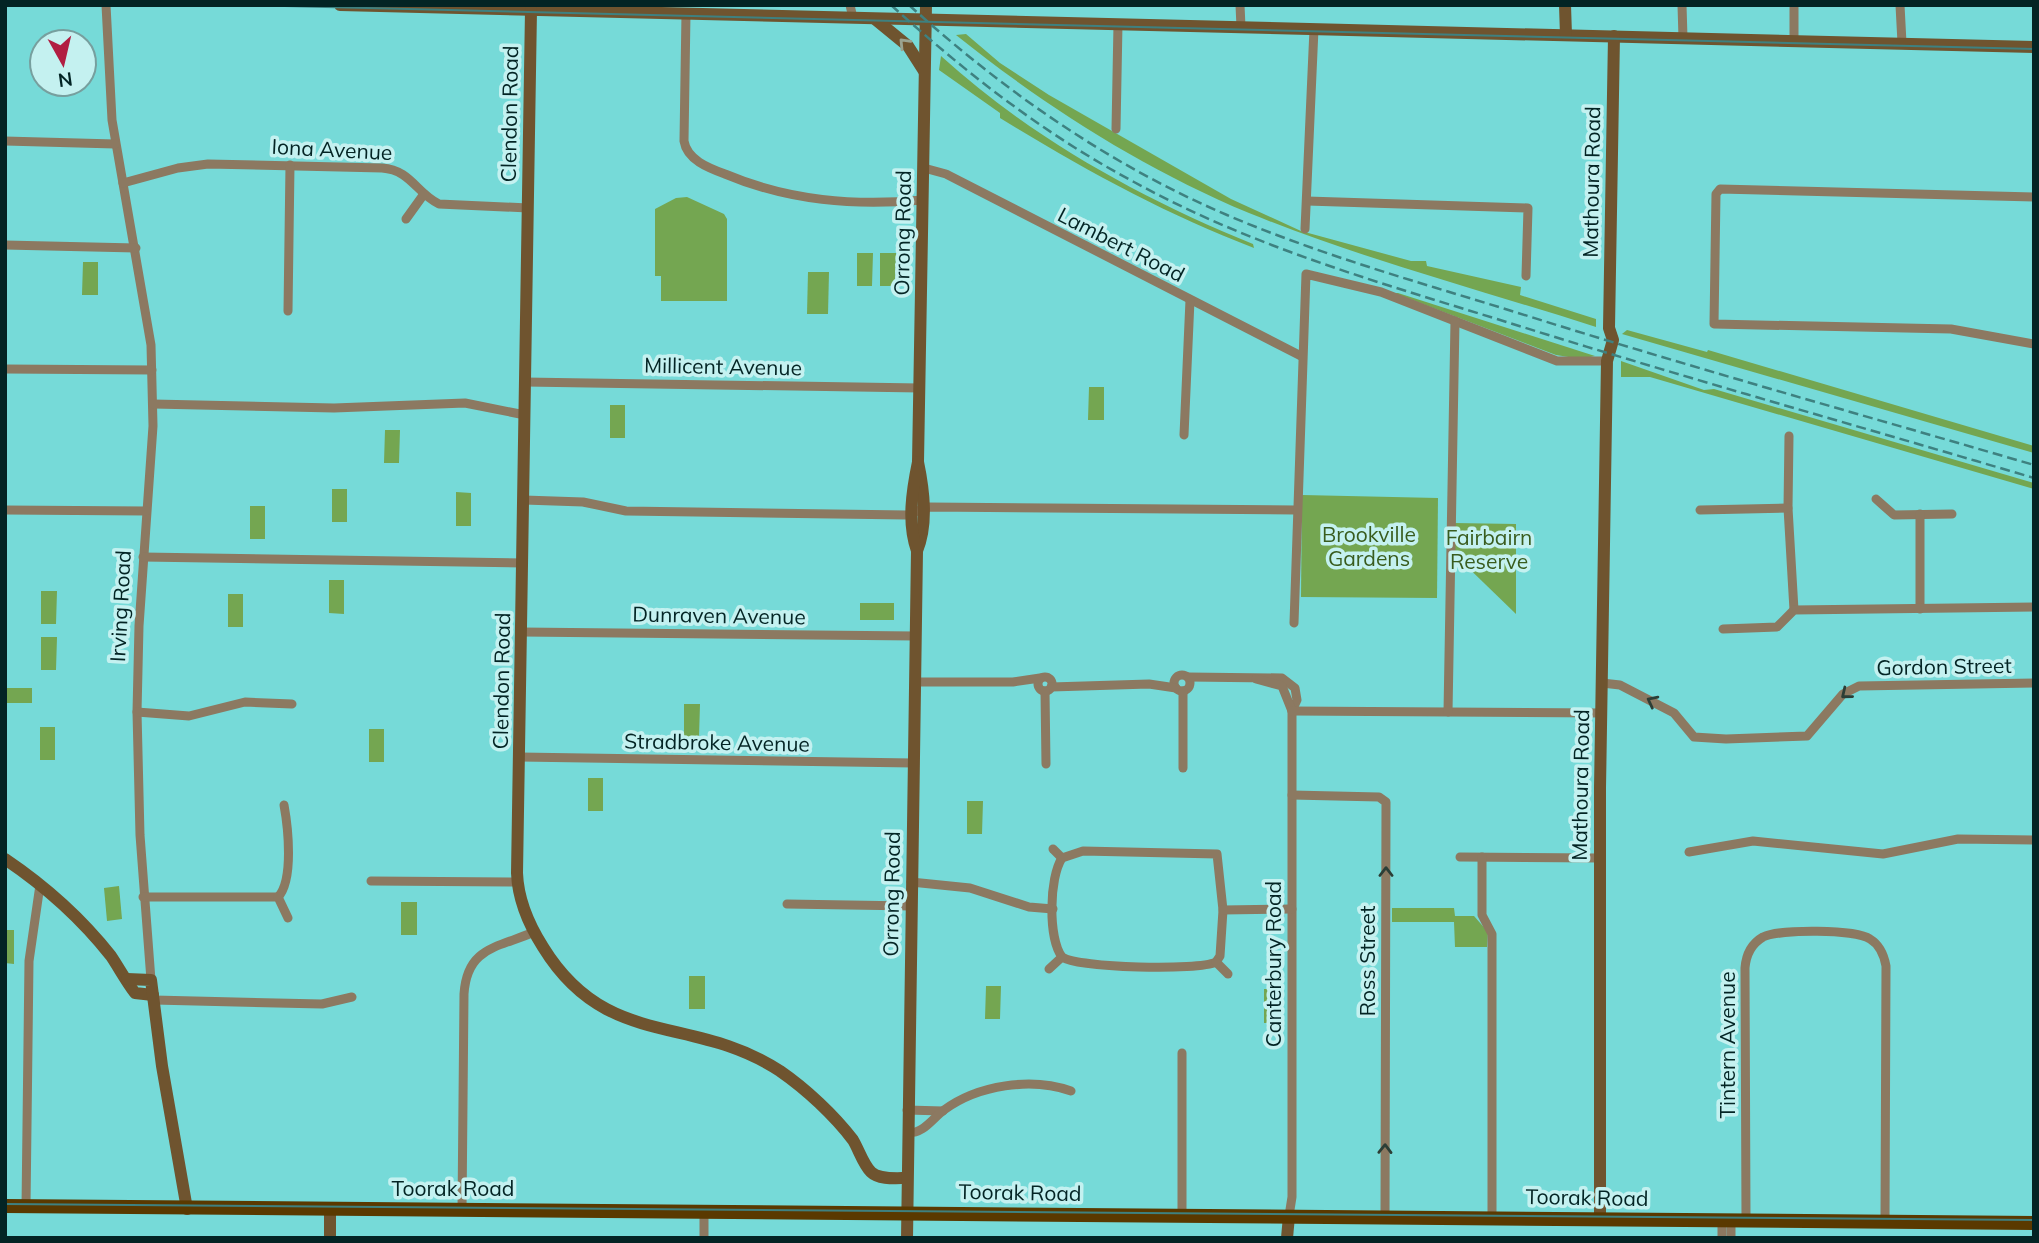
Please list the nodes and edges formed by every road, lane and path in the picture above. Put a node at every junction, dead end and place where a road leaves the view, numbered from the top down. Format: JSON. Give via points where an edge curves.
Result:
{"nodes":[{"id":1,"x":106,"y":5,"type":"edge"},
{"id":2,"x":340,"y":5,"type":"edge"},
{"id":3,"x":1241,"y":5,"type":"edge"},
{"id":4,"x":1565,"y":5,"type":"edge"},
{"id":5,"x":1682,"y":5,"type":"edge"},
{"id":6,"x":1794,"y":5,"type":"edge"},
{"id":7,"x":1900,"y":5,"type":"edge"},
{"id":8,"x":531,"y":8,"type":"edge"},
{"id":9,"x":851,"y":11,"type":"edge"},
{"id":10,"x":686,"y":13,"type":"junction"},
{"id":11,"x":929,"y":13,"type":"edge"},
{"id":12,"x":874,"y":18,"type":"junction"},
{"id":13,"x":1118,"y":24,"type":"junction"},
{"id":14,"x":1241,"y":27,"type":"junction"},
{"id":15,"x":1314,"y":29,"type":"junction"},
{"id":16,"x":1566,"y":35,"type":"junction"},
{"id":17,"x":1614,"y":36,"type":"junction"},
{"id":18,"x":1683,"y":38,"type":"junction"},
{"id":19,"x":1794,"y":41,"type":"junction"},
{"id":20,"x":1902,"y":43,"type":"junction"},
{"id":21,"x":2034,"y":47,"type":"edge"},
{"id":22,"x":925,"y":74,"type":"junction"},
{"id":23,"x":1116,"y":129,"type":"dead end"},
{"id":24,"x":5,"y":141,"type":"edge"},
{"id":25,"x":116,"y":144,"type":"junction"},
{"id":26,"x":290,"y":165,"type":"junction"},
{"id":27,"x":924,"y":168,"type":"junction"},
{"id":28,"x":123,"y":183,"type":"junction"},
{"id":29,"x":424,"y":194,"type":"junction"},
{"id":30,"x":2034,"y":197,"type":"edge"},
{"id":31,"x":923,"y":200,"type":"junction"},
{"id":32,"x":1307,"y":201,"type":"junction"},
{"id":33,"x":528,"y":208,"type":"junction"},
{"id":34,"x":406,"y":219,"type":"dead end"},
{"id":35,"x":1306,"y":229,"type":"dead end"},
{"id":36,"x":5,"y":245,"type":"edge"},
{"id":37,"x":136,"y":248,"type":"junction"},
{"id":38,"x":1525,"y":276,"type":"dead end"},
{"id":39,"x":1190,"y":300,"type":"junction"},
{"id":40,"x":288,"y":311,"type":"dead end"},
{"id":41,"x":1455,"y":321,"type":"junction"},
{"id":42,"x":2034,"y":344,"type":"edge"},
{"id":43,"x":1301,"y":356,"type":"junction"},
{"id":44,"x":1608,"y":357,"type":"junction"},
{"id":45,"x":5,"y":369,"type":"edge"},
{"id":46,"x":152,"y":370,"type":"junction"},
{"id":47,"x":526,"y":382,"type":"junction"},
{"id":48,"x":920,"y":388,"type":"junction"},
{"id":49,"x":153,"y":404,"type":"junction"},
{"id":50,"x":525,"y":415,"type":"junction"},
{"id":51,"x":1184,"y":435,"type":"dead end"},
{"id":52,"x":1788,"y":436,"type":"dead end"},
{"id":53,"x":1876,"y":499,"type":"dead end"},
{"id":54,"x":524,"y":500,"type":"junction"},
{"id":55,"x":1788,"y":508,"type":"junction"},
{"id":56,"x":5,"y":510,"type":"edge"},
{"id":57,"x":1296,"y":510,"type":"junction"},
{"id":58,"x":1700,"y":510,"type":"dead end"},
{"id":59,"x":146,"y":511,"type":"junction"},
{"id":60,"x":917,"y":511,"type":"junction"},
{"id":61,"x":1920,"y":514,"type":"junction"},
{"id":62,"x":1952,"y":514,"type":"dead end"},
{"id":63,"x":143,"y":557,"type":"junction"},
{"id":64,"x":523,"y":563,"type":"junction"},
{"id":65,"x":2034,"y":607,"type":"edge"},
{"id":66,"x":1920,"y":609,"type":"junction"},
{"id":67,"x":1794,"y":610,"type":"junction"},
{"id":68,"x":1294,"y":623,"type":"dead end"},
{"id":69,"x":1723,"y":629,"type":"dead end"},
{"id":70,"x":522,"y":632,"type":"junction"},
{"id":71,"x":916,"y":636,"type":"junction"},
{"id":72,"x":1183,"y":677,"type":"junction"},
{"id":73,"x":1215,"y":680,"type":"junction"},
{"id":74,"x":915,"y":682,"type":"junction"},
{"id":75,"x":1602,"y":683,"type":"junction"},
{"id":76,"x":2034,"y":683,"type":"edge"},
{"id":77,"x":1045,"y":684,"type":"junction"},
{"id":78,"x":1149,"y":684,"type":"junction"},
{"id":79,"x":1182,"y":689,"type":"junction"},
{"id":80,"x":292,"y":704,"type":"dead end"},
{"id":81,"x":1292,"y":711,"type":"junction"},
{"id":82,"x":136,"y":712,"type":"junction"},
{"id":83,"x":1448,"y":712,"type":"junction"},
{"id":84,"x":1601,"y":713,"type":"junction"},
{"id":85,"x":520,"y":757,"type":"junction"},
{"id":86,"x":913,"y":763,"type":"junction"},
{"id":87,"x":1046,"y":765,"type":"dead end"},
{"id":88,"x":1183,"y":768,"type":"dead end"},
{"id":89,"x":1292,"y":795,"type":"junction"},
{"id":90,"x":284,"y":805,"type":"dead end"},
{"id":91,"x":2034,"y":840,"type":"edge"},
{"id":92,"x":1227,"y":845,"type":"dead end"},
{"id":93,"x":1053,"y":849,"type":"dead end"},
{"id":94,"x":1689,"y":852,"type":"dead end"},
{"id":95,"x":1217,"y":854,"type":"junction"},
{"id":96,"x":1460,"y":857,"type":"dead end"},
{"id":97,"x":1482,"y":857,"type":"junction"},
{"id":98,"x":1599,"y":858,"type":"junction"},
{"id":99,"x":5,"y":859,"type":"edge"},
{"id":100,"x":1062,"y":859,"type":"junction"},
{"id":101,"x":371,"y":881,"type":"dead end"},
{"id":102,"x":517,"y":882,"type":"junction"},
{"id":103,"x":911,"y":882,"type":"junction"},
{"id":104,"x":40,"y":884,"type":"junction"},
{"id":105,"x":144,"y":897,"type":"junction"},
{"id":106,"x":278,"y":897,"type":"junction"},
{"id":107,"x":787,"y":904,"type":"dead end"},
{"id":108,"x":911,"y":906,"type":"junction"},
{"id":109,"x":1053,"y":909,"type":"junction"},
{"id":110,"x":1292,"y":909,"type":"junction"},
{"id":111,"x":1223,"y":910,"type":"junction"},
{"id":112,"x":288,"y":918,"type":"dead end"},
{"id":113,"x":534,"y":932,"type":"junction"},
{"id":114,"x":1062,"y":957,"type":"junction"},
{"id":115,"x":1216,"y":962,"type":"junction"},
{"id":116,"x":1049,"y":969,"type":"dead end"},
{"id":117,"x":1228,"y":974,"type":"dead end"},
{"id":118,"x":127,"y":979,"type":"junction"},
{"id":119,"x":151,"y":979,"type":"junction"},
{"id":120,"x":153,"y":997,"type":"junction"},
{"id":121,"x":352,"y":997,"type":"dead end"},
{"id":122,"x":1182,"y":1053,"type":"dead end"},
{"id":123,"x":1071,"y":1091,"type":"dead end"},
{"id":124,"x":907,"y":1110,"type":"junction"},
{"id":125,"x":943,"y":1111,"type":"junction"},
{"id":126,"x":908,"y":1133,"type":"junction"},
{"id":127,"x":907,"y":1173,"type":"junction"},
{"id":128,"x":5,"y":1206,"type":"edge"},
{"id":129,"x":26,"y":1207,"type":"junction"},
{"id":130,"x":187,"y":1209,"type":"junction"},
{"id":131,"x":330,"y":1209,"type":"junction"},
{"id":132,"x":462,"y":1210,"type":"junction"},
{"id":133,"x":704,"y":1212,"type":"junction"},
{"id":134,"x":907,"y":1213,"type":"junction"},
{"id":135,"x":1182,"y":1215,"type":"junction"},
{"id":136,"x":1289,"y":1216,"type":"junction"},
{"id":137,"x":1385,"y":1217,"type":"junction"},
{"id":138,"x":1492,"y":1218,"type":"junction"},
{"id":139,"x":1600,"y":1219,"type":"junction"},
{"id":140,"x":1733,"y":1220,"type":"junction"},
{"id":141,"x":1885,"y":1221,"type":"junction"},
{"id":142,"x":2034,"y":1223,"type":"edge"},
{"id":143,"x":330,"y":1238,"type":"edge"},
{"id":144,"x":704,"y":1238,"type":"edge"},
{"id":145,"x":907,"y":1238,"type":"edge"},
{"id":146,"x":1287,"y":1238,"type":"edge"},
{"id":147,"x":1722,"y":1238,"type":"edge"},
{"id":148,"x":1731,"y":1238,"type":"edge"}],
"edges":[{"from":1,"to":25,"type":"street","name":"Irving Road"},
{"from":2,"to":8,"type":"street"},
{"from":3,"to":14,"type":"street"},
{"from":4,"to":16,"type":"street"},
{"from":5,"to":18,"type":"street"},
{"from":6,"to":19,"type":"street"},
{"from":7,"to":20,"type":"street"},
{"from":8,"to":10,"type":"street"},
{"from":8,"to":33,"type":"street","name":"Clendon Road"},
{"from":9,"to":10,"type":"street"},
{"from":9,"to":12,"type":"street"},
{"from":10,"to":31,"type":"street","via":[[684,141],[692,156],[745,182],[801,197],[863,203]]},
{"from":11,"to":12,"type":"street"},
{"from":11,"to":13,"type":"street"},
{"from":11,"to":22,"type":"street","name":"Orrong Road"},
{"from":22,"to":12,"type":"street","one_way":true,"via":[[908,46]]},
{"from":13,"to":14,"type":"street"},
{"from":13,"to":23,"type":"street"},
{"from":14,"to":15,"type":"street"},
{"from":15,"to":16,"type":"street"},
{"from":15,"to":32,"type":"street"},
{"from":16,"to":17,"type":"street"},
{"from":17,"to":18,"type":"street"},
{"from":17,"to":44,"type":"street","name":"Mathoura Road","via":[[1609,330],[1613,343]]},
{"from":18,"to":19,"type":"street"},
{"from":19,"to":20,"type":"street"},
{"from":20,"to":21,"type":"street"},
{"from":22,"to":27,"type":"street","name":"Orrong Road"},
{"from":24,"to":25,"type":"street"},
{"from":25,"to":28,"type":"street","name":"Irving Road"},
{"from":26,"to":28,"type":"street","name":"Iona Avenue","via":[[208,164]]},
{"from":26,"to":29,"type":"street","name":"Iona Avenue","via":[[396,169]]},
{"from":26,"to":40,"type":"street"},
{"from":27,"to":31,"type":"street","name":"Orrong Road"},
{"from":27,"to":39,"type":"street","name":"Lambert Road","via":[[946,174]]},
{"from":28,"to":37,"type":"street","name":"Irving Road"},
{"from":29,"to":33,"type":"street","name":"Iona Avenue","via":[[449,206]]},
{"from":29,"to":34,"type":"street"},
{"from":30,"to":42,"type":"street","via":[[1717,191],[1714,324],[1951,329]]},
{"from":31,"to":48,"type":"street","name":"Orrong Road"},
{"from":32,"to":35,"type":"street"},
{"from":32,"to":38,"type":"street","via":[[1528,208]]},
{"from":33,"to":47,"type":"street","name":"Clendon Road"},
{"from":36,"to":37,"type":"street"},
{"from":37,"to":46,"type":"street","name":"Irving Road"},
{"from":39,"to":43,"type":"street","name":"Lambert Road"},
{"from":39,"to":51,"type":"street"},
{"from":41,"to":43,"type":"street","via":[[1359,285],[1310,273],[1304,281]]},
{"from":41,"to":44,"type":"street","via":[[1558,360]]},
{"from":41,"to":83,"type":"street"},
{"from":43,"to":57,"type":"street"},
{"from":44,"to":75,"type":"street","name":"Mathoura Road"},
{"from":45,"to":46,"type":"street"},
{"from":46,"to":49,"type":"street","name":"Irving Road"},
{"from":47,"to":48,"type":"street","name":"Millicent Avenue"},
{"from":47,"to":50,"type":"street","name":"Clendon Road"},
{"from":48,"to":60,"type":"street","name":"Orrong Road","via":[[918,462],[912,488]]},
{"from":49,"to":50,"type":"street","via":[[334,408],[465,403]]},
{"from":49,"to":59,"type":"street","name":"Irving Road"},
{"from":50,"to":54,"type":"street","name":"Clendon Road"},
{"from":52,"to":55,"type":"street"},
{"from":53,"to":61,"type":"street","via":[[1894,514]]},
{"from":54,"to":60,"type":"street","via":[[583,502],[638,512]]},
{"from":54,"to":64,"type":"street","name":"Clendon Road"},
{"from":55,"to":58,"type":"street"},
{"from":55,"to":67,"type":"street"},
{"from":56,"to":59,"type":"street"},
{"from":57,"to":60,"type":"street"},
{"from":57,"to":68,"type":"street"},
{"from":59,"to":63,"type":"street","name":"Irving Road"},
{"from":60,"to":71,"type":"street","name":"Orrong Road","via":[[911,534],[917,551]]},
{"from":61,"to":62,"type":"street"},
{"from":61,"to":66,"type":"street"},
{"from":63,"to":64,"type":"street"},
{"from":63,"to":82,"type":"street","name":"Irving Road"},
{"from":64,"to":70,"type":"street","name":"Clendon Road"},
{"from":65,"to":66,"type":"street"},
{"from":66,"to":67,"type":"street"},
{"from":67,"to":69,"type":"street","via":[[1777,627]]},
{"from":70,"to":71,"type":"street","name":"Dunraven Avenue"},
{"from":70,"to":85,"type":"street","name":"Clendon Road"},
{"from":71,"to":74,"type":"street","name":"Orrong Road"},
{"from":72,"to":73,"type":"street"},
{"from":72,"to":78,"type":"street"},
{"from":72,"to":79,"type":"street"},
{"from":72,"to":79,"type":"street","via":[[1175,680]]},
{"from":73,"to":79,"type":"street"},
{"from":73,"to":81,"type":"street","via":[[1256,679],[1282,687]]},
{"from":74,"to":77,"type":"street"},
{"from":74,"to":86,"type":"street","name":"Orrong Road"},
{"from":76,"to":75,"type":"street","name":"Gordon Street","one_way":true,"via":[[1859,686],[1843,694],[1807,736],[1726,739],[1694,737],[1674,713],[1620,685]]},
{"from":75,"to":84,"type":"street","name":"Mathoura Road"},
{"from":77,"to":78,"type":"street"},
{"from":77,"to":87,"type":"street"},
{"from":78,"to":79,"type":"street"},
{"from":79,"to":88,"type":"street"},
{"from":80,"to":82,"type":"street","via":[[245,702],[189,716]]},
{"from":81,"to":83,"type":"street"},
{"from":81,"to":89,"type":"street","name":"Canterbury Road"},
{"from":82,"to":105,"type":"street","name":"Irving Road"},
{"from":83,"to":84,"type":"street"},
{"from":84,"to":98,"type":"street","name":"Mathoura Road"},
{"from":85,"to":86,"type":"street","name":"Stradbroke Avenue"},
{"from":85,"to":102,"type":"street","name":"Clendon Road"},
{"from":86,"to":103,"type":"street","name":"Orrong Road"},
{"from":89,"to":110,"type":"street","name":"Canterbury Road"},
{"from":137,"to":89,"type":"street","name":"Ross Street","one_way":true,"via":[[1386,802],[1382,797]]},
{"from":90,"to":106,"type":"street","via":[[287,881]]},
{"from":91,"to":94,"type":"street","via":[[1958,839],[1883,854],[1753,841]]},
{"from":92,"to":95,"type":"street"},
{"from":93,"to":100,"type":"street"},
{"from":95,"to":100,"type":"street","via":[[1083,851]]},
{"from":95,"to":111,"type":"street"},
{"from":96,"to":97,"type":"street"},
{"from":97,"to":98,"type":"street"},
{"from":97,"to":138,"type":"street","via":[[1482,915],[1492,934]]},
{"from":98,"to":139,"type":"street","name":"Mathoura Road"},
{"from":99,"to":104,"type":"street"},
{"from":100,"to":109,"type":"street","via":[[1054,876]]},
{"from":101,"to":102,"type":"street"},
{"from":102,"to":113,"type":"street","name":"Clendon Road"},
{"from":103,"to":108,"type":"street","name":"Orrong Road"},
{"from":103,"to":109,"type":"street","via":[[970,888],[1029,907]]},
{"from":104,"to":118,"type":"street","via":[[80,920]]},
{"from":104,"to":129,"type":"street","via":[[29,961]]},
{"from":105,"to":106,"type":"street"},
{"from":105,"to":119,"type":"street","name":"Irving Road"},
{"from":106,"to":112,"type":"street"},
{"from":107,"to":108,"type":"street"},
{"from":108,"to":124,"type":"street","name":"Orrong Road"},
{"from":109,"to":114,"type":"street","via":[[1054,940]]},
{"from":110,"to":111,"type":"street"},
{"from":110,"to":136,"type":"street","name":"Canterbury Road"},
{"from":111,"to":115,"type":"street"},
{"from":113,"to":127,"type":"street","name":"Clendon Road","via":[[562,974],[593,1003],[638,1024],[728,1045],[781,1072],[847,1132],[877,1176]]},
{"from":113,"to":132,"type":"street","via":[[489,949],[467,971]]},
{"from":114,"to":115,"type":"street","via":[[1083,965],[1195,967]]},
{"from":114,"to":116,"type":"street"},
{"from":115,"to":117,"type":"street"},
{"from":118,"to":119,"type":"street"},
{"from":118,"to":120,"type":"street","via":[[135,993]]},
{"from":119,"to":120,"type":"street","name":"Irving Road"},
{"from":120,"to":121,"type":"street","via":[[322,1004]]},
{"from":120,"to":130,"type":"street","name":"Irving Road"},
{"from":122,"to":135,"type":"street"},
{"from":123,"to":125,"type":"street","via":[[1043,1084],[1012,1086],[965,1098]]},
{"from":124,"to":125,"type":"street"},
{"from":124,"to":126,"type":"street","name":"Orrong Road"},
{"from":125,"to":126,"type":"street","via":[[918,1133]]},
{"from":126,"to":127,"type":"street","name":"Orrong Road"},
{"from":127,"to":134,"type":"street","name":"Orrong Road"},
{"from":128,"to":129,"type":"main road","name":"Toorak Road"},
{"from":129,"to":130,"type":"main road","name":"Toorak Road"},
{"from":130,"to":131,"type":"main road","name":"Toorak Road"},
{"from":131,"to":132,"type":"main road","name":"Toorak Road"},
{"from":131,"to":143,"type":"street"},
{"from":132,"to":133,"type":"main road","name":"Toorak Road"},
{"from":133,"to":134,"type":"main road","name":"Toorak Road"},
{"from":133,"to":144,"type":"street"},
{"from":134,"to":135,"type":"main road","name":"Toorak Road"},
{"from":134,"to":145,"type":"street","name":"Orrong Road"},
{"from":135,"to":136,"type":"main road","name":"Toorak Road"},
{"from":136,"to":137,"type":"main road","name":"Toorak Road"},
{"from":136,"to":146,"type":"street"},
{"from":137,"to":138,"type":"main road","name":"Toorak Road"},
{"from":138,"to":139,"type":"main road","name":"Toorak Road"},
{"from":139,"to":140,"type":"main road","name":"Toorak Road"},
{"from":140,"to":141,"type":"main road","name":"Toorak Road"},
{"from":140,"to":141,"type":"street","name":"Tintern Avenue","via":[[1748,953],[1758,940],[1774,933],[1847,933],[1871,939],[1882,951],[1886,966]]},
{"from":140,"to":147,"type":"street"},
{"from":140,"to":148,"type":"street"},
{"from":141,"to":142,"type":"main road","name":"Toorak Road"}]}
